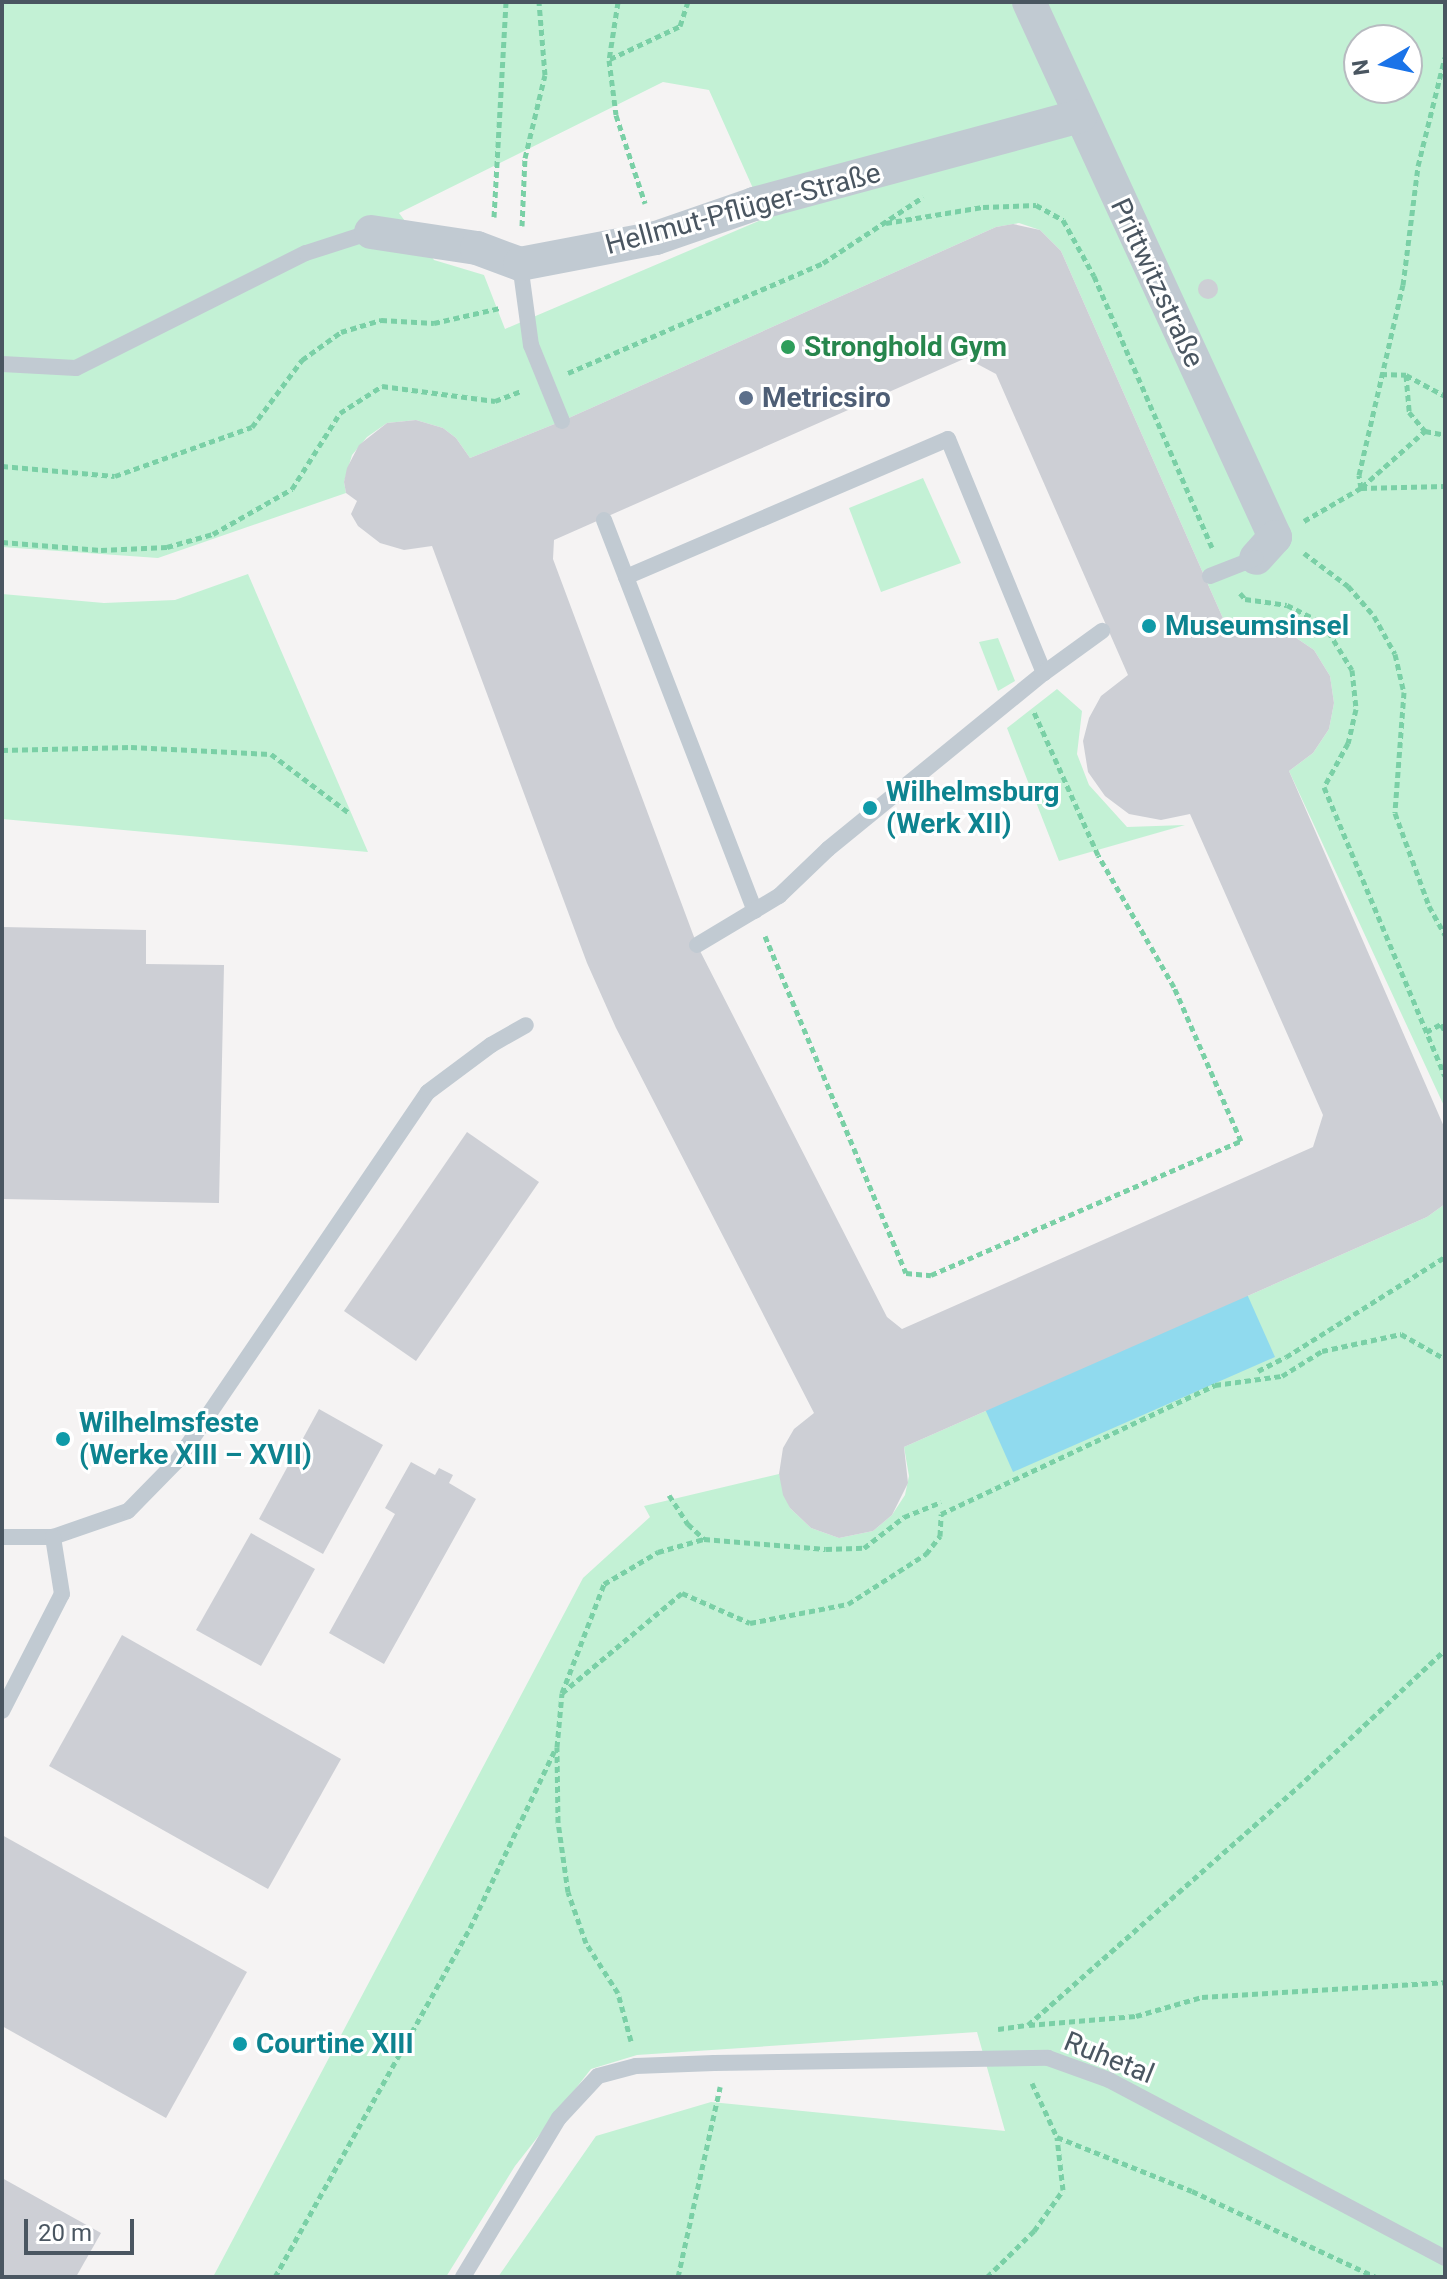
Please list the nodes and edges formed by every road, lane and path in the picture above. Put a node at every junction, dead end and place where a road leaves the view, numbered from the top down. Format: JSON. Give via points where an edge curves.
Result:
{"nodes":[{"id":1,"x":506,"y":2,"type":"edge"},
{"id":2,"x":539,"y":2,"type":"edge"},
{"id":3,"x":618,"y":2,"type":"edge"},
{"id":4,"x":688,"y":2,"type":"edge"},
{"id":5,"x":1029,"y":2,"type":"edge"},
{"id":6,"x":1445,"y":57,"type":"edge"},
{"id":7,"x":609,"y":60,"type":"junction"},
{"id":8,"x":1080,"y":116,"type":"junction"},
{"id":9,"x":883,"y":223,"type":"dead end"},
{"id":10,"x":371,"y":232,"type":"joint"},
{"id":11,"x":656,"y":238,"type":"junction"},
{"id":12,"x":506,"y":258,"type":"junction"},
{"id":13,"x":2,"y":364,"type":"edge"},
{"id":14,"x":1381,"y":374,"type":"junction"},
{"id":15,"x":1406,"y":375,"type":"junction"},
{"id":16,"x":1445,"y":396,"type":"edge"},
{"id":17,"x":562,"y":421,"type":"dead end"},
{"id":18,"x":1425,"y":431,"type":"junction"},
{"id":19,"x":1445,"y":435,"type":"edge"},
{"id":20,"x":2,"y":466,"type":"edge"},
{"id":21,"x":1444,"y":484,"type":"edge"},
{"id":22,"x":1361,"y":488,"type":"junction"},
{"id":23,"x":604,"y":520,"type":"dead end"},
{"id":24,"x":1266,"y":548,"type":"junction"},
{"id":25,"x":1218,"y":560,"type":"dead end"},
{"id":26,"x":1210,"y":576,"type":"dead end"},
{"id":27,"x":626,"y":577,"type":"junction"},
{"id":28,"x":1237,"y":589,"type":"dead end"},
{"id":29,"x":1102,"y":631,"type":"dead end"},
{"id":30,"x":1044,"y":673,"type":"junction"},
{"id":31,"x":1024,"y":689,"type":"junction"},
{"id":32,"x":2,"y":750,"type":"edge"},
{"id":33,"x":349,"y":813,"type":"dead end"},
{"id":34,"x":755,"y":911,"type":"junction"},
{"id":35,"x":1445,"y":935,"type":"edge"},
{"id":36,"x":697,"y":945,"type":"dead end"},
{"id":37,"x":526,"y":1025,"type":"dead end"},
{"id":38,"x":1445,"y":1031,"type":"edge"},
{"id":39,"x":1426,"y":1032,"type":"junction"},
{"id":40,"x":1445,"y":1076,"type":"edge"},
{"id":41,"x":1445,"y":1257,"type":"edge"},
{"id":42,"x":1445,"y":1359,"type":"edge"},
{"id":43,"x":1258,"y":1371,"type":"dead end"},
{"id":44,"x":669,"y":1495,"type":"dead end"},
{"id":45,"x":941,"y":1502,"type":"dead end"},
{"id":46,"x":2,"y":1537,"type":"edge"},
{"id":47,"x":53,"y":1537,"type":"junction"},
{"id":48,"x":704,"y":1539,"type":"junction"},
{"id":49,"x":1445,"y":1650,"type":"edge"},
{"id":50,"x":562,"y":1693,"type":"junction"},
{"id":51,"x":2,"y":1711,"type":"edge"},
{"id":52,"x":557,"y":1747,"type":"junction"},
{"id":53,"x":1445,"y":1982,"type":"edge"},
{"id":54,"x":1028,"y":2025,"type":"junction"},
{"id":55,"x":1020,"y":2060,"type":"junction"},
{"id":56,"x":714,"y":2063,"type":"junction"},
{"id":57,"x":636,"y":2066,"type":"junction"},
{"id":58,"x":1057,"y":2137,"type":"junction"},
{"id":59,"x":1445,"y":2258,"type":"edge"},
{"id":60,"x":275,"y":2277,"type":"edge"},
{"id":61,"x":463,"y":2277,"type":"edge"},
{"id":62,"x":678,"y":2277,"type":"edge"},
{"id":63,"x":987,"y":2277,"type":"edge"},
{"id":64,"x":1376,"y":2277,"type":"edge"}],
"edges":[{"from":1,"to":12,"type":"path"},
{"from":2,"to":12,"type":"path","via":[[545,75]]},
{"from":3,"to":7,"type":"path"},
{"from":4,"to":7,"type":"path","via":[[680,26]]},
{"from":5,"to":8,"type":"street","name":"Prittwitzstraße"},
{"from":6,"to":14,"type":"path","via":[[1418,166],[1403,285]]},
{"from":7,"to":11,"type":"path","via":[[616,115]]},
{"from":8,"to":11,"type":"street","name":"Hellmut-Pflüger-Straße","via":[[754,204]]},
{"from":8,"to":24,"type":"street","name":"Prittwitzstraße"},
{"from":9,"to":25,"type":"path","via":[[983,207],[1036,205],[1063,220],[1094,276]]},
{"from":10,"to":12,"type":"street","name":"Hellmut-Pflüger-Straße"},
{"from":10,"to":13,"type":"lane","name":"Hellmut-Pflüger-Straße","via":[[306,253],[76,368]]},
{"from":11,"to":12,"type":"street","name":"Hellmut-Pflüger-Straße"},
{"from":12,"to":17,"type":"lane","bridge":true,"via":[[531,345]]},
{"from":12,"to":20,"type":"path","via":[[500,309],[434,323],[381,320],[341,332],[302,360],[252,427],[115,476]]},
{"from":14,"to":15,"type":"path"},
{"from":14,"to":22,"type":"path","via":[[1359,475]]},
{"from":15,"to":16,"type":"path"},
{"from":15,"to":18,"type":"path","via":[[1409,412]]},
{"from":18,"to":19,"type":"path"},
{"from":18,"to":22,"type":"path"},
{"from":21,"to":22,"type":"path"},
{"from":22,"to":24,"type":"path"},
{"from":23,"to":27,"type":"lane"},
{"from":24,"to":26,"type":"lane","bridge":true},
{"from":24,"to":35,"type":"path","via":[[1328,569],[1374,616],[1395,654],[1404,692],[1395,813]]},
{"from":27,"to":30,"type":"lane","via":[[948,439]]},
{"from":27,"to":34,"type":"lane"},
{"from":28,"to":39,"type":"path","via":[[1245,599],[1287,605],[1323,623],[1352,670],[1356,709],[1348,743],[1324,787]]},
{"from":29,"to":30,"type":"lane"},
{"from":30,"to":31,"type":"lane"},
{"from":31,"to":34,"type":"lane"},
{"from":31,"to":34,"type":"path","via":[[1098,855],[1174,987],[1241,1141],[931,1275],[906,1273]]},
{"from":32,"to":33,"type":"path","via":[[131,747],[271,754]]},
{"from":34,"to":36,"type":"lane"},
{"from":37,"to":47,"type":"lane","via":[[428,1092],[177,1461],[128,1511]]},
{"from":38,"to":39,"type":"path","via":[[1441,1024]]},
{"from":39,"to":40,"type":"path"},
{"from":41,"to":43,"type":"path"},
{"from":42,"to":50,"type":"path","via":[[1401,1334],[1322,1351],[1282,1376],[1215,1385],[941,1514],[940,1536],[926,1554],[848,1604],[750,1623],[682,1593]]},
{"from":44,"to":48,"type":"path"},
{"from":45,"to":48,"type":"path","via":[[904,1517],[864,1548]]},
{"from":46,"to":47,"type":"lane"},
{"from":47,"to":51,"type":"lane","via":[[62,1594]]},
{"from":48,"to":50,"type":"path","via":[[658,1552],[604,1584]]},
{"from":49,"to":54,"type":"path"},
{"from":50,"to":52,"type":"path"},
{"from":52,"to":57,"type":"path","via":[[558,1822],[568,1892],[586,1943],[618,1993]]},
{"from":52,"to":60,"type":"path","via":[[470,1928]]},
{"from":53,"to":54,"type":"path","via":[[1202,1997],[1136,2016]]},
{"from":54,"to":55,"type":"path","via":[[986,2031]]},
{"from":55,"to":56,"type":"lane","name":"Ruhetal"},
{"from":55,"to":58,"type":"path"},
{"from":55,"to":59,"type":"lane","name":"Ruhetal","via":[[1048,2058],[1109,2080]]},
{"from":56,"to":57,"type":"lane","name":"Ruhetal"},
{"from":56,"to":62,"type":"path","via":[[720,2083],[718,2106]]},
{"from":57,"to":61,"type":"lane","name":"Ruhetal","via":[[598,2076],[559,2118]]},
{"from":58,"to":63,"type":"path","via":[[1063,2190],[1034,2231]]},
{"from":58,"to":64,"type":"path","via":[[1192,2191]]}]}
